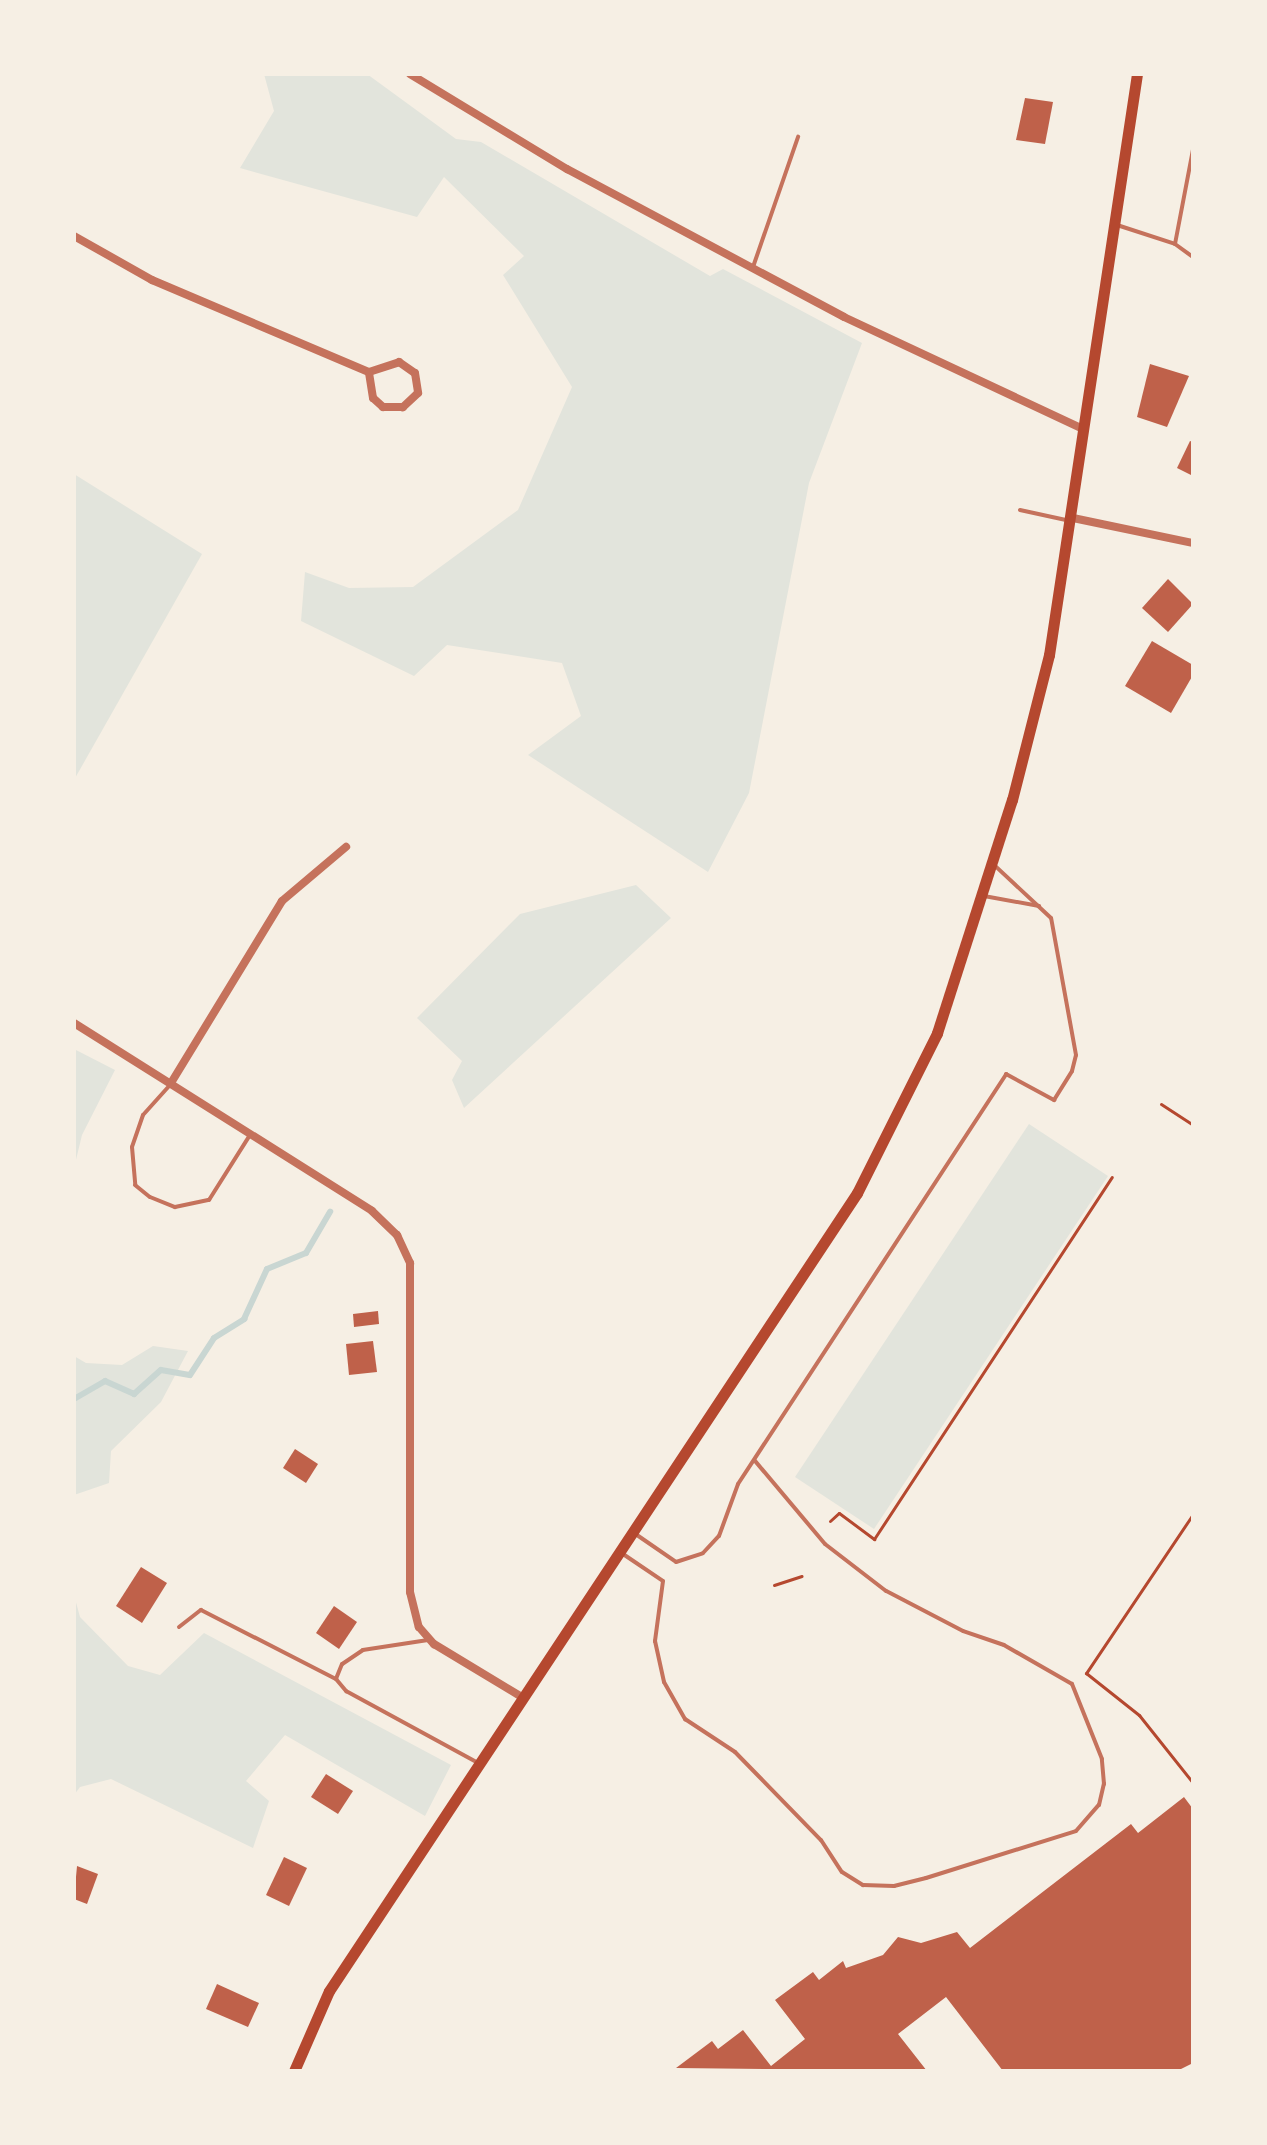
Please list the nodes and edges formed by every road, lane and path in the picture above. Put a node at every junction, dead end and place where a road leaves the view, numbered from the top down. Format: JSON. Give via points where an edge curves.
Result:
{"nodes":[{"id":1,"x":410,"y":74,"type":"edge"},
{"id":2,"x":1137,"y":74,"type":"edge"},
{"id":3,"x":798,"y":137,"type":"dead end"},
{"id":4,"x":1193,"y":150,"type":"edge"},
{"id":5,"x":1116,"y":225,"type":"junction"},
{"id":6,"x":74,"y":236,"type":"edge"},
{"id":7,"x":1175,"y":244,"type":"junction"},
{"id":8,"x":1193,"y":257,"type":"edge"},
{"id":9,"x":753,"y":268,"type":"junction"},
{"id":10,"x":369,"y":372,"type":"junction"},
{"id":11,"x":1086,"y":431,"type":"junction"},
{"id":12,"x":1020,"y":510,"type":"dead end"},
{"id":13,"x":1073,"y":520,"type":"junction"},
{"id":14,"x":1193,"y":543,"type":"edge"},
{"id":15,"x":346,"y":847,"type":"dead end"},
{"id":16,"x":993,"y":864,"type":"junction"},
{"id":17,"x":984,"y":896,"type":"junction"},
{"id":18,"x":1042,"y":906,"type":"junction"},
{"id":19,"x":74,"y":1023,"type":"edge"},
{"id":20,"x":171,"y":1083,"type":"junction"},
{"id":21,"x":1161,"y":1104,"type":"dead end"},
{"id":22,"x":1193,"y":1125,"type":"edge"},
{"id":23,"x":250,"y":1134,"type":"junction"},
{"id":24,"x":1112,"y":1177,"type":"dead end"},
{"id":25,"x":755,"y":1461,"type":"junction"},
{"id":26,"x":1193,"y":1514,"type":"edge"},
{"id":27,"x":830,"y":1521,"type":"dead end"},
{"id":28,"x":634,"y":1533,"type":"junction"},
{"id":29,"x":622,"y":1553,"type":"junction"},
{"id":30,"x":802,"y":1576,"type":"dead end"},
{"id":31,"x":774,"y":1585,"type":"dead end"},
{"id":32,"x":179,"y":1627,"type":"dead end"},
{"id":33,"x":430,"y":1639,"type":"junction"},
{"id":34,"x":336,"y":1679,"type":"junction"},
{"id":35,"x":522,"y":1697,"type":"junction"},
{"id":36,"x":479,"y":1764,"type":"junction"},
{"id":37,"x":1193,"y":1783,"type":"edge"},
{"id":38,"x":294,"y":2071,"type":"edge"}],
"edges":[{"from":1,"to":9,"type":"street","via":[[567,169]]},
{"from":2,"to":5,"type":"main road"},
{"from":3,"to":9,"type":"lane"},
{"from":4,"to":7,"type":"lane"},
{"from":5,"to":7,"type":"lane"},
{"from":5,"to":11,"type":"main road"},
{"from":6,"to":10,"type":"street","via":[[152,280]]},
{"from":7,"to":8,"type":"lane"},
{"from":9,"to":11,"type":"street"},
{"from":10,"to":10,"type":"street","via":[[373,398],[383,407],[403,407],[418,393],[415,373],[399,362]]},
{"from":11,"to":13,"type":"main road"},
{"from":12,"to":13,"type":"lane"},
{"from":13,"to":14,"type":"street"},
{"from":13,"to":16,"type":"main road","via":[[1049,655]]},
{"from":15,"to":20,"type":"street","via":[[282,901]]},
{"from":16,"to":17,"type":"main road"},
{"from":16,"to":18,"type":"lane"},
{"from":17,"to":18,"type":"lane"},
{"from":17,"to":28,"type":"main road","via":[[937,1033],[857,1193]]},
{"from":18,"to":25,"type":"lane","via":[[1051,918],[1076,1055],[1072,1071],[1054,1100],[1006,1074]]},
{"from":19,"to":20,"type":"street"},
{"from":20,"to":23,"type":"street"},
{"from":20,"to":23,"type":"lane","via":[[143,1115],[132,1147],[135,1185],[150,1197],[175,1207],[209,1200]]},
{"from":21,"to":22,"type":"path"},
{"from":23,"to":33,"type":"street","via":[[338,1189],[397,1235],[410,1263],[406,1540],[410,1592],[419,1627]]},
{"from":24,"to":27,"type":"path","via":[[874,1539],[839,1513]]},
{"from":25,"to":28,"type":"lane","via":[[738,1484],[719,1536],[703,1553],[676,1562]]},
{"from":25,"to":29,"type":"lane","via":[[825,1544],[886,1591],[963,1631],[1004,1645],[1072,1684],[1102,1759],[1104,1784],[1099,1805],[1076,1831],[926,1878],[894,1886],[863,1885],[842,1872],[821,1840],[735,1752],[685,1719],[664,1682],[655,1641],[663,1581]]},
{"from":26,"to":37,"type":"path","via":[[1086,1673],[1139,1715]]},
{"from":28,"to":29,"type":"main road"},
{"from":29,"to":35,"type":"main road"},
{"from":30,"to":31,"type":"path"},
{"from":32,"to":34,"type":"lane","via":[[201,1610]]},
{"from":33,"to":34,"type":"lane","via":[[363,1650],[342,1664]]},
{"from":33,"to":35,"type":"street"},
{"from":34,"to":36,"type":"lane","via":[[346,1691]]},
{"from":35,"to":36,"type":"main road"},
{"from":36,"to":38,"type":"main road","via":[[329,1991]]}]}
